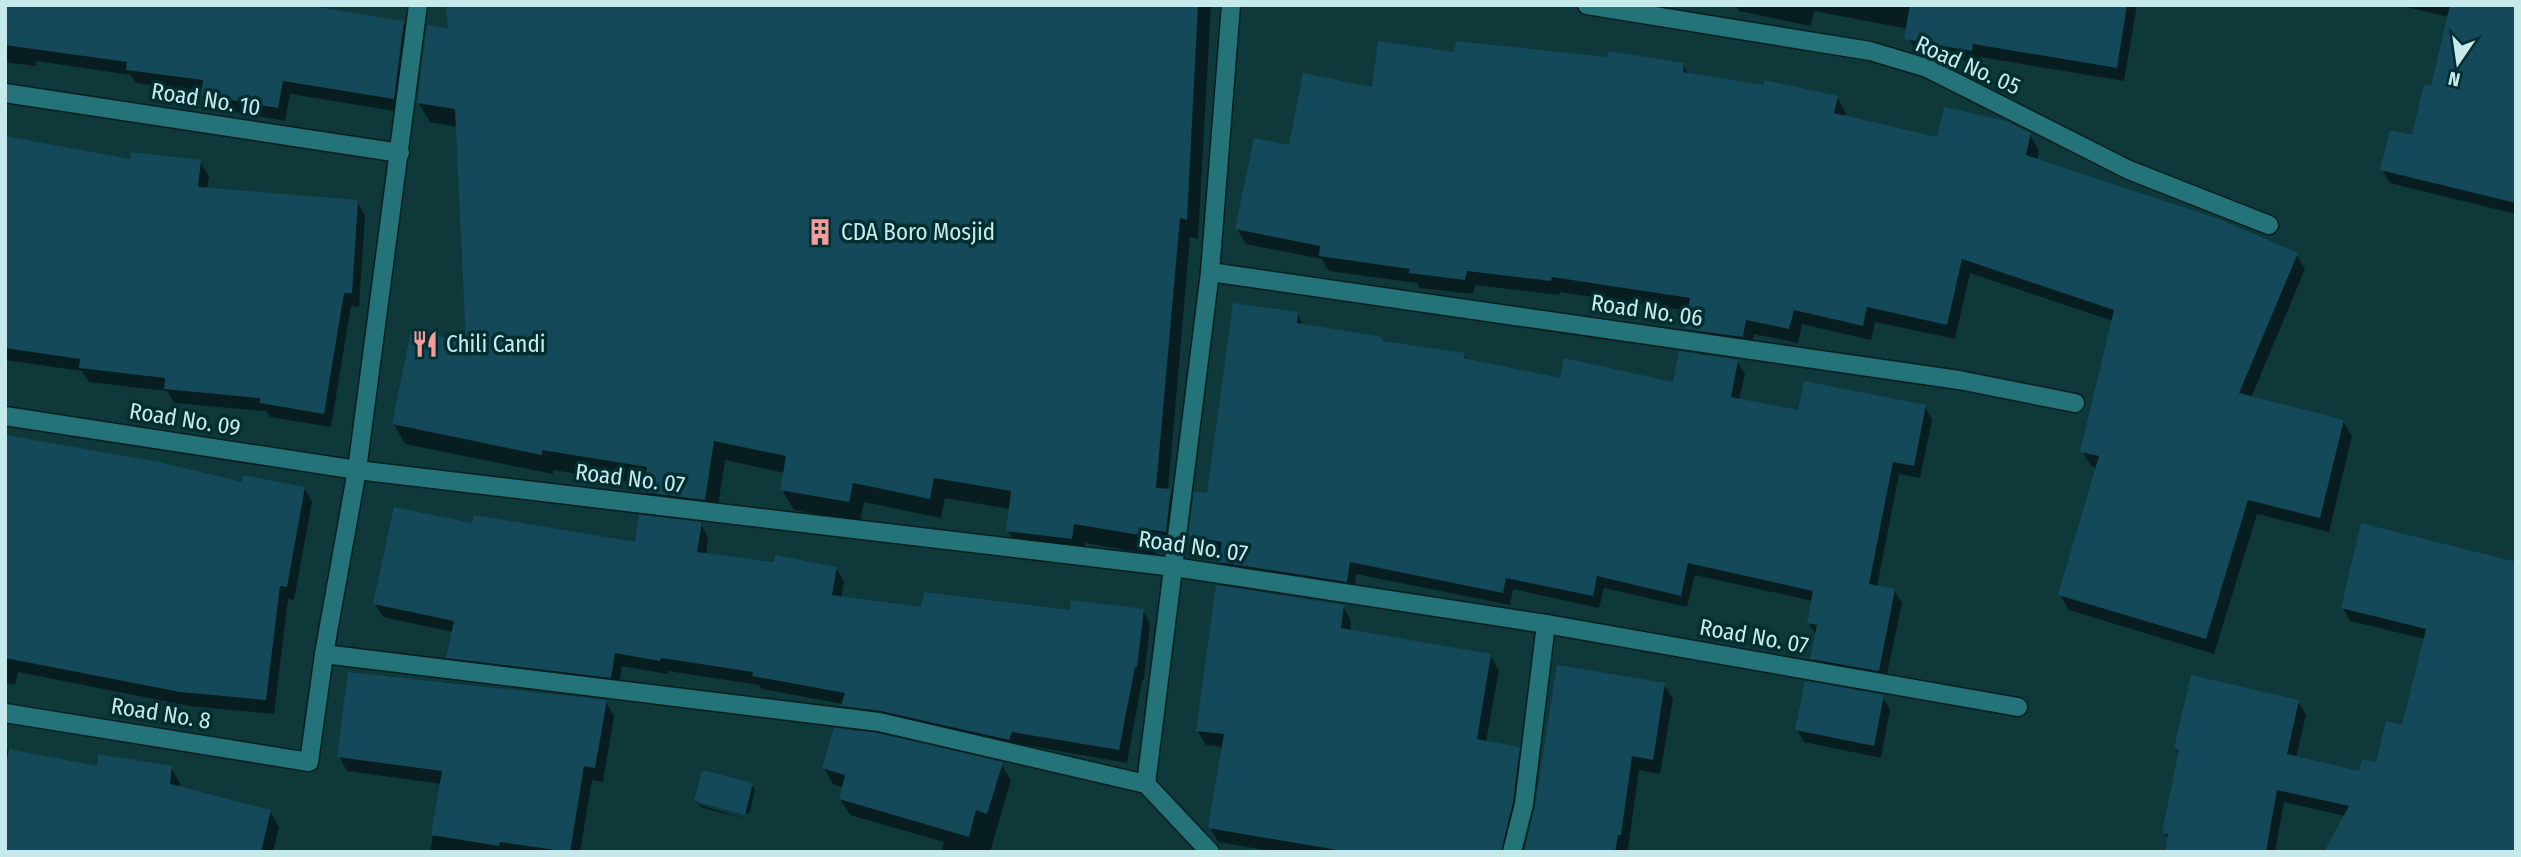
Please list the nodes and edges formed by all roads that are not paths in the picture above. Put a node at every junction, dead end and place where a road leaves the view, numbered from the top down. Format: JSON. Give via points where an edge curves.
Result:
{"nodes":[{"id":1,"x":418,"y":5,"type":"edge"},
{"id":2,"x":1231,"y":5,"type":"edge"},
{"id":3,"x":1587,"y":5,"type":"edge"},
{"id":4,"x":5,"y":93,"type":"edge"},
{"id":5,"x":400,"y":153,"type":"junction"},
{"id":6,"x":2269,"y":225,"type":"dead end"},
{"id":7,"x":1210,"y":272,"type":"junction"},
{"id":8,"x":2076,"y":402,"type":"dead end"},
{"id":9,"x":5,"y":416,"type":"edge"},
{"id":10,"x":357,"y":470,"type":"junction"},
{"id":11,"x":1174,"y":567,"type":"junction"},
{"id":12,"x":1546,"y":624,"type":"junction"},
{"id":13,"x":324,"y":654,"type":"junction"},
{"id":14,"x":2018,"y":707,"type":"dead end"},
{"id":15,"x":5,"y":713,"type":"edge"},
{"id":16,"x":1146,"y":784,"type":"junction"},
{"id":17,"x":1210,"y":852,"type":"edge"},
{"id":18,"x":1511,"y":852,"type":"edge"}],
"edges":[{"from":1,"to":5,"type":"street"},
{"from":2,"to":7,"type":"street"},
{"from":3,"to":6,"type":"street","name":"Road No. 05","via":[[1870,51],[1927,68],[2129,170]]},
{"from":4,"to":5,"type":"street","name":"Road No. 10"},
{"from":5,"to":10,"type":"street"},
{"from":7,"to":8,"type":"street","name":"Road No. 06","via":[[1959,380]]},
{"from":7,"to":11,"type":"street"},
{"from":9,"to":10,"type":"street","name":"Road No. 09"},
{"from":10,"to":11,"type":"street","name":"Road No. 07"},
{"from":10,"to":13,"type":"street"},
{"from":11,"to":12,"type":"street","name":"Road No. 07"},
{"from":11,"to":16,"type":"street"},
{"from":12,"to":14,"type":"street","name":"Road No. 07"},
{"from":12,"to":18,"type":"street","via":[[1524,804]]},
{"from":13,"to":15,"type":"street","name":"Road No. 8","via":[[309,762]]},
{"from":13,"to":16,"type":"street","via":[[879,722]]},
{"from":16,"to":17,"type":"street"}]}
